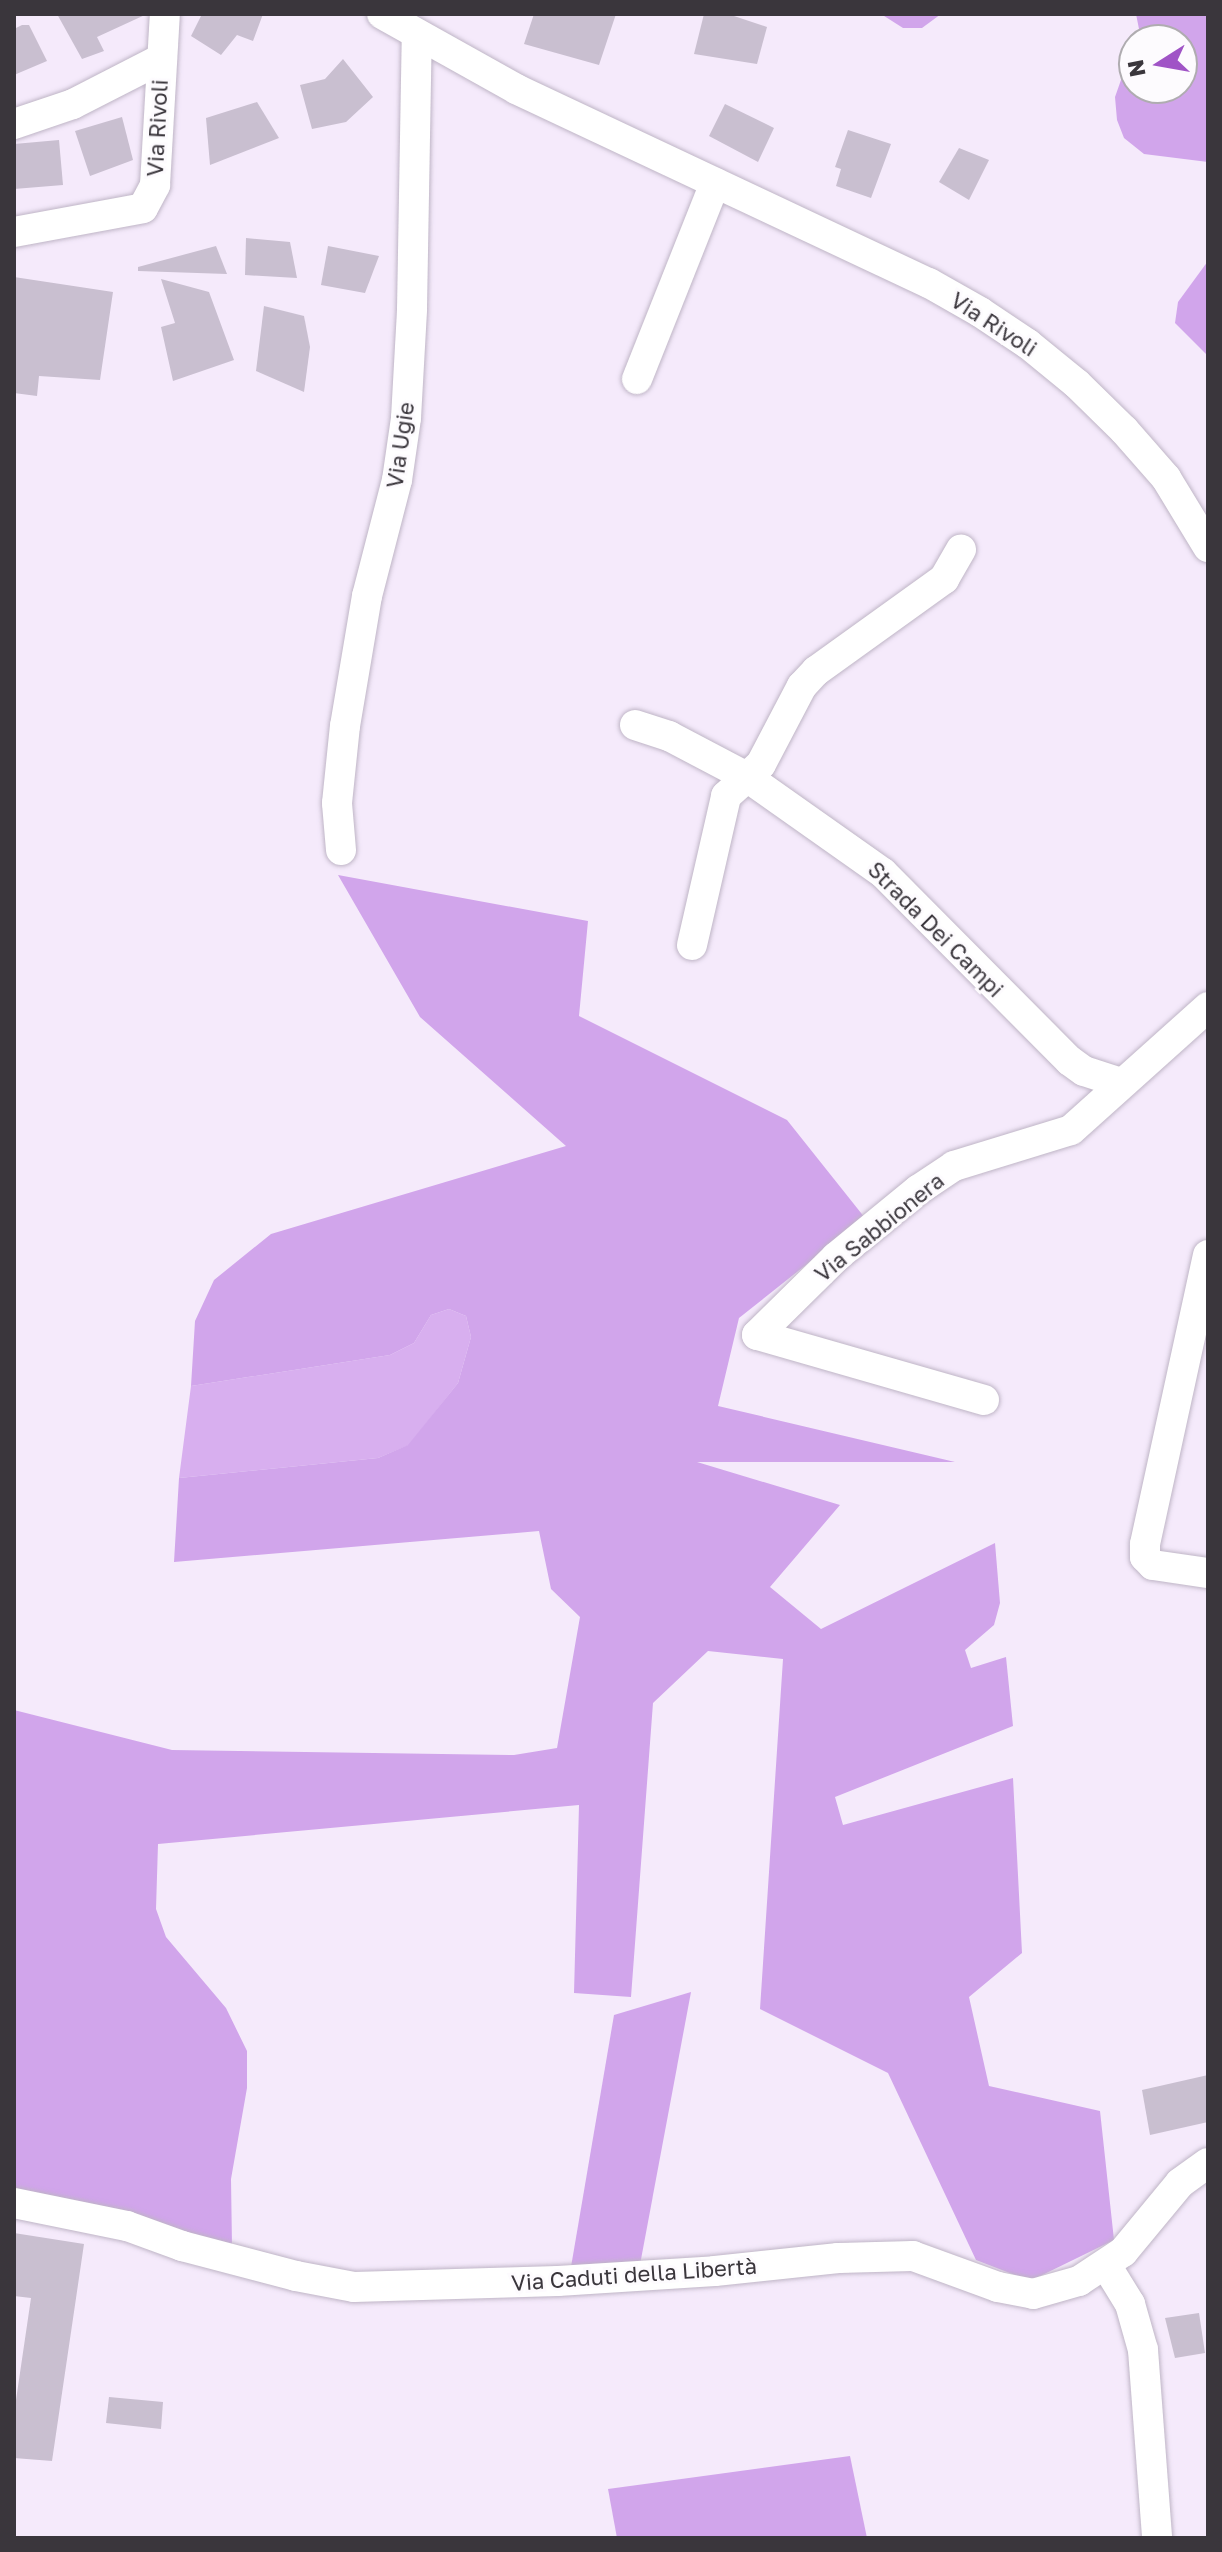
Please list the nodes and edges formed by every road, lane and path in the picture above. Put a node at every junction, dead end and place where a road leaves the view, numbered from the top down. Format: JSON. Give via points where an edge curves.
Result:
{"nodes":[{"id":1,"x":165,"y":14,"type":"edge"},
{"id":2,"x":382,"y":14,"type":"edge"},
{"id":3,"x":417,"y":34,"type":"junction"},
{"id":4,"x":161,"y":59,"type":"junction"},
{"id":5,"x":14,"y":124,"type":"edge"},
{"id":6,"x":715,"y":183,"type":"junction"},
{"id":7,"x":14,"y":232,"type":"edge"},
{"id":8,"x":637,"y":379,"type":"dead end"},
{"id":9,"x":1208,"y":547,"type":"edge"},
{"id":10,"x":961,"y":550,"type":"dead end"},
{"id":11,"x":635,"y":725,"type":"dead end"},
{"id":12,"x":747,"y":777,"type":"junction"},
{"id":13,"x":341,"y":850,"type":"dead end"},
{"id":14,"x":692,"y":945,"type":"dead end"},
{"id":15,"x":1208,"y":1007,"type":"edge"},
{"id":16,"x":1121,"y":1083,"type":"junction"},
{"id":17,"x":1208,"y":1255,"type":"edge"},
{"id":18,"x":984,"y":1400,"type":"dead end"},
{"id":19,"x":1208,"y":1573,"type":"edge"},
{"id":20,"x":1208,"y":2163,"type":"edge"},
{"id":21,"x":14,"y":2203,"type":"edge"},
{"id":22,"x":1106,"y":2265,"type":"junction"},
{"id":23,"x":1157,"y":2538,"type":"edge"}],
"edges":[{"from":1,"to":4,"type":"street","name":"Via Rivoli"},
{"from":2,"to":3,"type":"street","name":"Via Rivoli"},
{"from":3,"to":6,"type":"street","name":"Via Rivoli","via":[[527,95]]},
{"from":3,"to":13,"type":"street","name":"Via Ugie","via":[[406,418],[345,726],[337,803]]},
{"from":4,"to":5,"type":"street","name":"Via Rivoli","via":[[73,104]]},
{"from":4,"to":7,"type":"street","name":"Via Rivoli","via":[[155,185],[143,208]]},
{"from":6,"to":8,"type":"street"},
{"from":6,"to":9,"type":"street","name":"Via Rivoli","via":[[929,283],[1028,344],[1124,430],[1166,478]]},
{"from":10,"to":12,"type":"street","via":[[944,579],[816,671],[802,686],[761,764]]},
{"from":11,"to":12,"type":"street","name":"Strada Dei Campi","via":[[669,736]]},
{"from":12,"to":14,"type":"street","via":[[726,796]]},
{"from":12,"to":16,"type":"street","name":"Strada Dei Campi","via":[[883,873],[1070,1061]]},
{"from":15,"to":16,"type":"street","name":"Via Sabbionera"},
{"from":16,"to":18,"type":"street","name":"Via Sabbionera","via":[[1071,1130],[954,1166],[918,1190],[836,1257],[757,1335]]},
{"from":17,"to":19,"type":"street","via":[[1145,1557],[1153,1565]]},
{"from":20,"to":22,"type":"street","name":"Via Caduti della Libertà","via":[[1180,2183],[1136,2239]]},
{"from":21,"to":22,"type":"street","name":"Via Caduti della Libertà","via":[[127,2226],[225,2257],[354,2287],[558,2281],[913,2256],[1033,2294],[1079,2281]]},
{"from":22,"to":23,"type":"street","via":[[1130,2304],[1143,2350]]}]}
